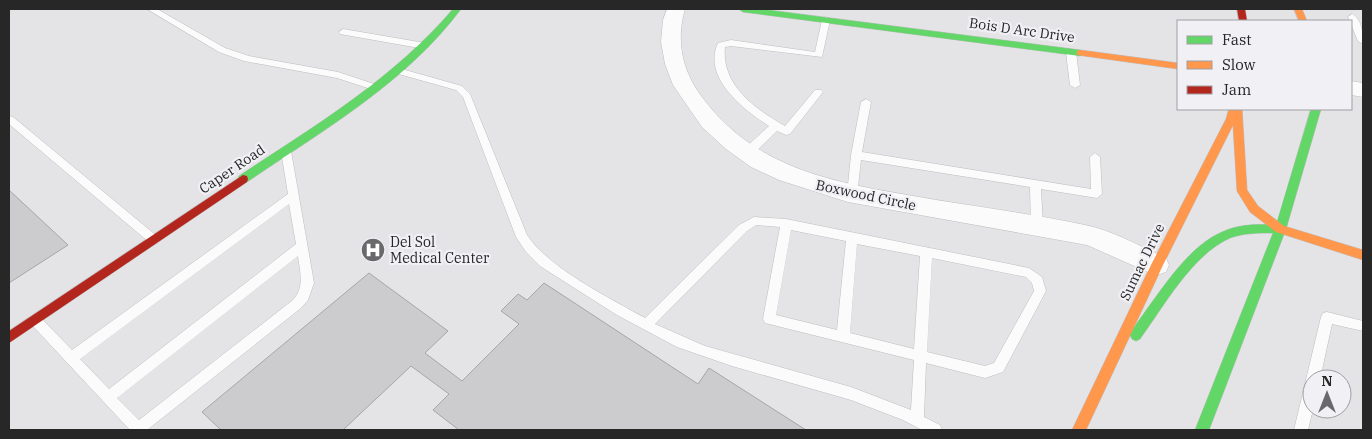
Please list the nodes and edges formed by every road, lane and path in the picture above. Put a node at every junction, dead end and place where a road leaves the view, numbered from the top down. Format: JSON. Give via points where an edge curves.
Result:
{"nodes":[{"id":1,"x":151,"y":9,"type":"edge"},
{"id":2,"x":457,"y":9,"type":"edge"},
{"id":3,"x":676,"y":9,"type":"edge"},
{"id":4,"x":743,"y":9,"type":"edge"},
{"id":5,"x":1363,"y":19,"type":"edge"},
{"id":6,"x":826,"y":20,"type":"junction"},
{"id":7,"x":343,"y":32,"type":"dead end"},
{"id":8,"x":1363,"y":41,"type":"edge"},
{"id":9,"x":425,"y":46,"type":"junction"},
{"id":10,"x":1071,"y":52,"type":"junction"},
{"id":11,"x":1177,"y":66,"type":"edge"},
{"id":12,"x":398,"y":71,"type":"junction"},
{"id":13,"x":1075,"y":85,"type":"dead end"},
{"id":14,"x":377,"y":88,"type":"junction"},
{"id":15,"x":818,"y":92,"type":"dead end"},
{"id":16,"x":866,"y":102,"type":"dead end"},
{"id":17,"x":1235,"y":110,"type":"edge"},
{"id":18,"x":1235,"y":110,"type":"edge"},
{"id":19,"x":1316,"y":110,"type":"edge"},
{"id":20,"x":9,"y":119,"type":"edge"},
{"id":21,"x":776,"y":126,"type":"junction"},
{"id":22,"x":286,"y":150,"type":"junction"},
{"id":23,"x":746,"y":153,"type":"junction"},
{"id":24,"x":856,"y":155,"type":"junction"},
{"id":25,"x":1095,"y":157,"type":"dead end"},
{"id":26,"x":1035,"y":184,"type":"junction"},
{"id":27,"x":294,"y":195,"type":"junction"},
{"id":28,"x":852,"y":195,"type":"junction"},
{"id":29,"x":786,"y":223,"type":"junction"},
{"id":30,"x":1037,"y":227,"type":"junction"},
{"id":31,"x":1280,"y":229,"type":"junction"},
{"id":32,"x":852,"y":238,"type":"junction"},
{"id":33,"x":154,"y":240,"type":"junction"},
{"id":34,"x":302,"y":246,"type":"junction"},
{"id":35,"x":926,"y":252,"type":"junction"},
{"id":36,"x":1363,"y":255,"type":"edge"},
{"id":37,"x":1157,"y":265,"type":"junction"},
{"id":38,"x":35,"y":320,"type":"junction"},
{"id":39,"x":646,"y":324,"type":"junction"},
{"id":40,"x":1363,"y":326,"type":"edge"},
{"id":41,"x":842,"y":337,"type":"junction"},
{"id":42,"x":9,"y":338,"type":"edge"},
{"id":43,"x":920,"y":356,"type":"junction"},
{"id":44,"x":71,"y":358,"type":"junction"},
{"id":45,"x":1315,"y":369,"type":"edge"},
{"id":46,"x":1104,"y":376,"type":"junction"},
{"id":47,"x":108,"y":397,"type":"junction"},
{"id":48,"x":917,"y":419,"type":"junction"},
{"id":49,"x":139,"y":430,"type":"edge"},
{"id":50,"x":935,"y":430,"type":"edge"},
{"id":51,"x":1079,"y":430,"type":"edge"},
{"id":52,"x":1202,"y":430,"type":"edge"}],
"edges":[{"from":1,"to":14,"type":"lane","via":[[234,55],[338,75]]},
{"from":2,"to":9,"type":"street","name":"Caper Road"},
{"from":3,"to":23,"type":"street","name":"Boxwood Circle","via":[[670,40],[673,62],[682,84],[699,111]]},
{"from":4,"to":6,"type":"street","name":"Bois D Arc Drive"},
{"from":5,"to":8,"type":"lane","via":[[1352,17]]},
{"from":6,"to":10,"type":"street","name":"Bois D Arc Drive"},
{"from":6,"to":21,"type":"lane","via":[[819,55],[731,43],[721,45],[718,54],[726,83],[764,119]]},
{"from":7,"to":9,"type":"lane"},
{"from":9,"to":12,"type":"street","name":"Caper Road"},
{"from":10,"to":11,"type":"street","name":"Bois D Arc Drive"},
{"from":10,"to":13,"type":"lane"},
{"from":12,"to":14,"type":"street","name":"Caper Road"},
{"from":12,"to":39,"type":"lane","via":[[459,88],[467,96],[522,237],[530,249],[544,263]]},
{"from":14,"to":22,"type":"street","name":"Caper Road"},
{"from":15,"to":21,"type":"lane","via":[[786,131]]},
{"from":16,"to":24,"type":"lane"},
{"from":17,"to":31,"type":"street","via":[[1242,191],[1254,209]]},
{"from":18,"to":37,"type":"street","name":"Sumac Drive"},
{"from":19,"to":31,"type":"street"},
{"from":20,"to":33,"type":"lane"},
{"from":21,"to":23,"type":"lane"},
{"from":22,"to":27,"type":"lane"},
{"from":22,"to":33,"type":"street","name":"Caper Road"},
{"from":23,"to":28,"type":"street","name":"Boxwood Circle","via":[[796,180]]},
{"from":24,"to":26,"type":"lane"},
{"from":24,"to":28,"type":"lane"},
{"from":25,"to":26,"type":"lane","via":[[1097,194]]},
{"from":26,"to":30,"type":"lane"},
{"from":27,"to":34,"type":"lane"},
{"from":27,"to":44,"type":"lane"},
{"from":28,"to":30,"type":"street","name":"Boxwood Circle"},
{"from":29,"to":32,"type":"lane"},
{"from":29,"to":39,"type":"lane","via":[[754,220],[742,228]]},
{"from":29,"to":41,"type":"lane","via":[[769,319]]},
{"from":30,"to":37,"type":"street","name":"Boxwood Circle","via":[[1089,236]]},
{"from":31,"to":36,"type":"street"},
{"from":31,"to":46,"type":"street","via":[[1245,229],[1219,238],[1195,259]]},
{"from":31,"to":52,"type":"street"},
{"from":32,"to":35,"type":"lane"},
{"from":32,"to":41,"type":"lane"},
{"from":33,"to":38,"type":"street","name":"Caper Road"},
{"from":34,"to":47,"type":"lane"},
{"from":34,"to":49,"type":"lane","via":[[308,289],[297,304]]},
{"from":35,"to":43,"type":"lane"},
{"from":35,"to":43,"type":"lane","via":[[1028,273],[1038,280],[1040,291],[998,368],[985,372]]},
{"from":37,"to":46,"type":"street","name":"Sumac Drive"},
{"from":38,"to":42,"type":"street","name":"Caper Road"},
{"from":38,"to":44,"type":"lane"},
{"from":39,"to":48,"type":"lane","via":[[670,339],[705,352],[857,395]]},
{"from":40,"to":45,"type":"lane","via":[[1327,317]]},
{"from":41,"to":43,"type":"lane"},
{"from":43,"to":48,"type":"lane"},
{"from":44,"to":47,"type":"lane"},
{"from":46,"to":51,"type":"street","name":"Sumac Drive"},
{"from":47,"to":49,"type":"lane"},
{"from":48,"to":50,"type":"lane"}]}
